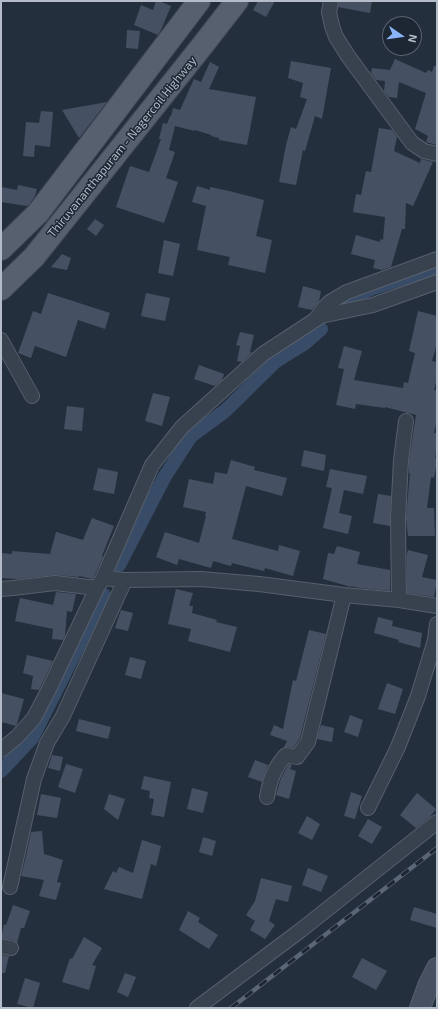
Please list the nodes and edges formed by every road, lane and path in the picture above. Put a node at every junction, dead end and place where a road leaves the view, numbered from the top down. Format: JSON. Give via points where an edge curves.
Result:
{"nodes":[{"id":1,"x":199,"y":1,"type":"edge"},
{"id":2,"x":237,"y":1,"type":"edge"},
{"id":3,"x":331,"y":1,"type":"edge"},
{"id":4,"x":437,"y":154,"type":"edge"},
{"id":5,"x":1,"y":249,"type":"edge"},
{"id":6,"x":437,"y":259,"type":"edge"},
{"id":7,"x":437,"y":282,"type":"edge"},
{"id":8,"x":1,"y":289,"type":"edge"},
{"id":9,"x":316,"y":319,"type":"junction"},
{"id":10,"x":1,"y":340,"type":"edge"},
{"id":11,"x":32,"y":396,"type":"dead end"},
{"id":12,"x":406,"y":421,"type":"dead end"},
{"id":13,"x":125,"y":580,"type":"junction"},
{"id":14,"x":100,"y":583,"type":"junction"},
{"id":15,"x":1,"y":589,"type":"edge"},
{"id":16,"x":344,"y":595,"type":"junction"},
{"id":17,"x":399,"y":600,"type":"junction"},
{"id":18,"x":437,"y":606,"type":"edge"},
{"id":19,"x":437,"y":624,"type":"edge"},
{"id":20,"x":1,"y":750,"type":"edge"},
{"id":21,"x":267,"y":797,"type":"dead end"},
{"id":22,"x":368,"y":808,"type":"dead end"},
{"id":23,"x":437,"y":822,"type":"edge"},
{"id":24,"x":10,"y":887,"type":"dead end"},
{"id":25,"x":437,"y":968,"type":"edge"},
{"id":26,"x":197,"y":1008,"type":"edge"},
{"id":27,"x":420,"y":1008,"type":"edge"}],
"edges":[{"from":1,"to":5,"type":"main road","name":"Thiruvananthapuram - Nagercoil Highway","via":[[38,214]]},
{"from":2,"to":8,"type":"main road","name":"Thiruvananthapuram - Nagercoil Highway","via":[[34,256]]},
{"from":3,"to":4,"type":"street","via":[[329,12],[332,26],[348,56],[412,143],[424,151]]},
{"from":6,"to":9,"type":"street","via":[[347,292],[330,302]]},
{"from":7,"to":9,"type":"street","via":[[373,305]]},
{"from":9,"to":14,"type":"street","via":[[263,354],[182,427],[152,465]]},
{"from":10,"to":11,"type":"street"},
{"from":12,"to":17,"type":"street","via":[[398,518]]},
{"from":13,"to":14,"type":"street"},
{"from":13,"to":16,"type":"street","via":[[201,579]]},
{"from":13,"to":24,"type":"street","via":[[63,716],[47,743],[34,779]]},
{"from":14,"to":15,"type":"street","via":[[55,583]]},
{"from":14,"to":20,"type":"street","via":[[34,718]]},
{"from":16,"to":17,"type":"street"},
{"from":16,"to":21,"type":"street","via":[[308,742],[297,757],[286,755],[281,761],[269,784]]},
{"from":17,"to":18,"type":"street"},
{"from":19,"to":22,"type":"street","via":[[435,640],[418,696],[398,747]]},
{"from":23,"to":26,"type":"street","via":[[301,930]]},
{"from":25,"to":27,"type":"main road"}]}
